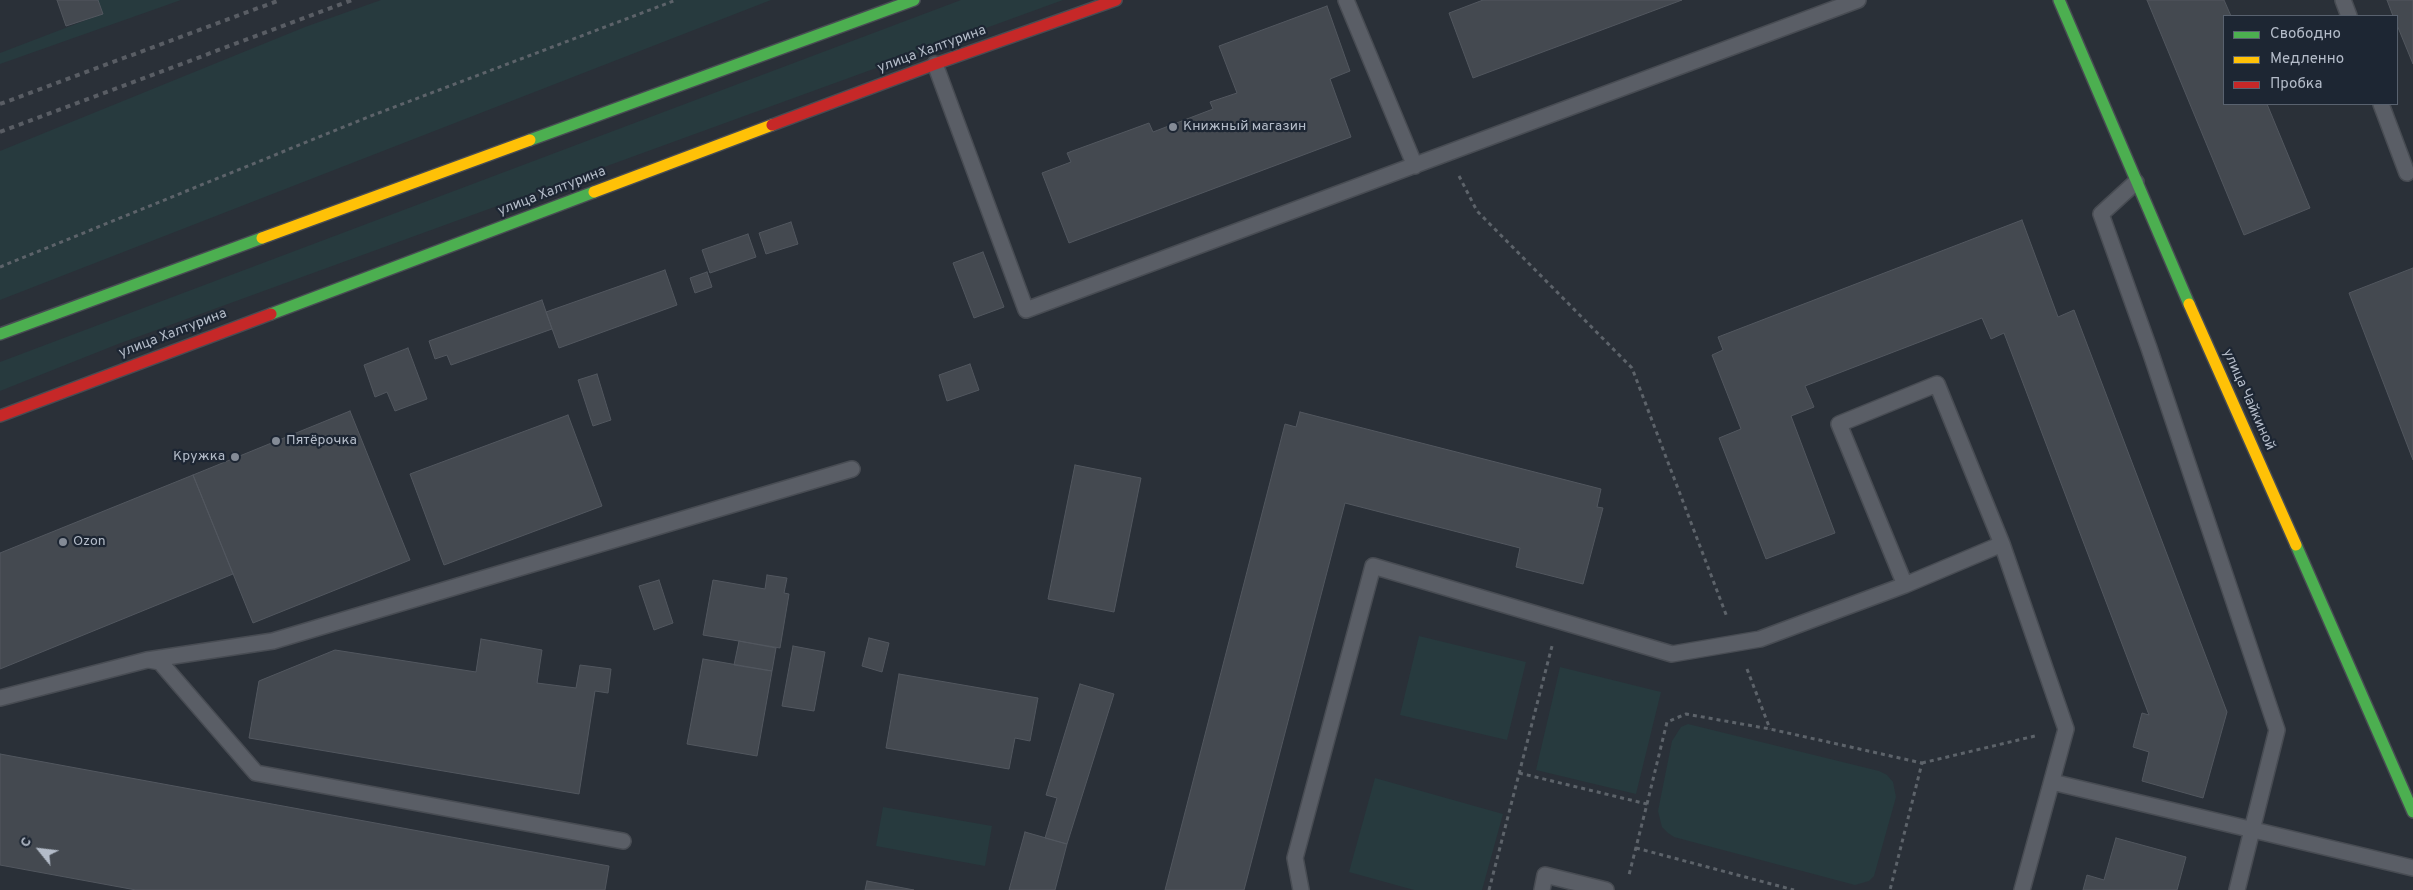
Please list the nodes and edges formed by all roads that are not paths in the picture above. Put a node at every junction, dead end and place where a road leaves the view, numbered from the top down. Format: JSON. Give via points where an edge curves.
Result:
{"nodes":[{"id":1,"x":914,"y":0,"type":"edge"},
{"id":2,"x":1116,"y":0,"type":"edge"},
{"id":3,"x":1346,"y":0,"type":"edge"},
{"id":4,"x":1858,"y":0,"type":"edge"},
{"id":5,"x":2059,"y":0,"type":"edge"},
{"id":6,"x":2343,"y":0,"type":"edge"},
{"id":7,"x":2349,"y":15,"type":"edge"},
{"id":8,"x":935,"y":64,"type":"junction"},
{"id":9,"x":2381,"y":105,"type":"edge"},
{"id":10,"x":1415,"y":166,"type":"junction"},
{"id":11,"x":2407,"y":173,"type":"dead end"},
{"id":12,"x":2136,"y":182,"type":"junction"},
{"id":13,"x":0,"y":334,"type":"edge"},
{"id":14,"x":0,"y":416,"type":"edge"},
{"id":15,"x":852,"y":469,"type":"dead end"},
{"id":16,"x":2002,"y":544,"type":"junction"},
{"id":17,"x":1905,"y":585,"type":"junction"},
{"id":18,"x":147,"y":660,"type":"junction"},
{"id":19,"x":0,"y":698,"type":"edge"},
{"id":20,"x":2052,"y":782,"type":"junction"},
{"id":21,"x":2413,"y":812,"type":"edge"},
{"id":22,"x":2251,"y":831,"type":"junction"},
{"id":23,"x":623,"y":841,"type":"dead end"},
{"id":24,"x":2413,"y":868,"type":"edge"},
{"id":25,"x":1301,"y":890,"type":"edge"},
{"id":26,"x":1542,"y":890,"type":"edge"},
{"id":27,"x":1606,"y":890,"type":"edge"},
{"id":28,"x":2022,"y":890,"type":"edge"},
{"id":29,"x":2237,"y":890,"type":"edge"}],
"edges":[{"from":1,"to":13,"type":"main road"},
{"from":2,"to":8,"type":"main road","name":"улица Халтурина"},
{"from":3,"to":10,"type":"lane"},
{"from":4,"to":10,"type":"lane"},
{"from":5,"to":12,"type":"main road","name":"улица Чайкиной"},
{"from":6,"to":7,"type":"lane"},
{"from":8,"to":10,"type":"lane","via":[[1026,310]]},
{"from":8,"to":14,"type":"main road","name":"улица Халтурина"},
{"from":9,"to":11,"type":"lane"},
{"from":12,"to":21,"type":"main road","name":"улица Чайкиной"},
{"from":12,"to":22,"type":"lane","via":[[2101,214],[2277,730]]},
{"from":15,"to":18,"type":"lane","via":[[273,642]]},
{"from":16,"to":17,"type":"lane"},
{"from":16,"to":17,"type":"lane","via":[[1936,384],[1839,424]]},
{"from":16,"to":20,"type":"lane","via":[[2066,729]]},
{"from":17,"to":25,"type":"lane","via":[[1760,640],[1672,654],[1373,566],[1295,858]]},
{"from":18,"to":19,"type":"lane"},
{"from":18,"to":23,"type":"lane","via":[[160,662],[256,773]]},
{"from":20,"to":22,"type":"lane"},
{"from":20,"to":28,"type":"lane"},
{"from":22,"to":24,"type":"lane"},
{"from":22,"to":29,"type":"lane"},
{"from":26,"to":27,"type":"lane","via":[[1545,875]]}]}
